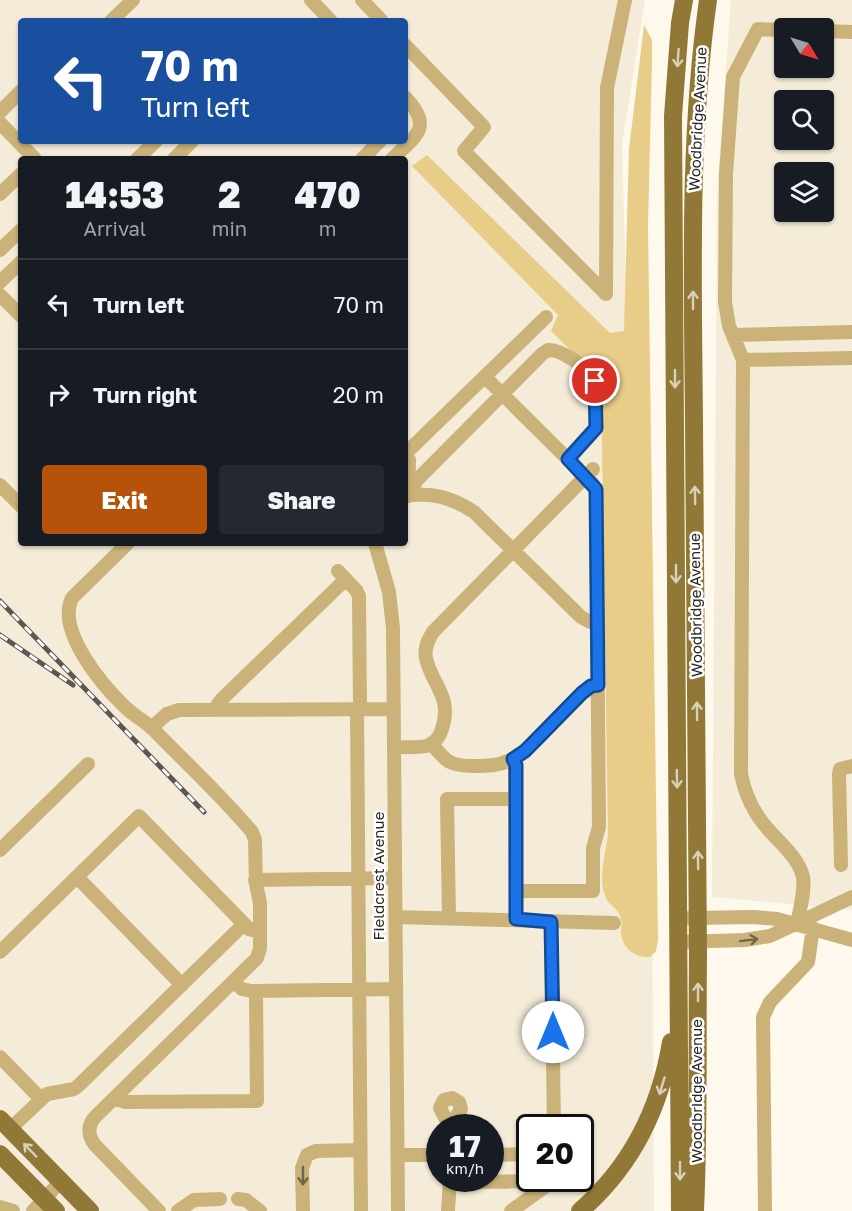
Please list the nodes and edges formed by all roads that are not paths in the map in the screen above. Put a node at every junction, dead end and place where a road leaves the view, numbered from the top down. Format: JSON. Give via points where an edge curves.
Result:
{"nodes":[{"id":1,"x":133,"y":0,"type":"edge"},
{"id":2,"x":311,"y":0,"type":"edge"},
{"id":3,"x":362,"y":0,"type":"edge"},
{"id":4,"x":625,"y":0,"type":"edge"},
{"id":5,"x":684,"y":0,"type":"edge"},
{"id":6,"x":708,"y":0,"type":"edge"},
{"id":7,"x":114,"y":18,"type":"edge"},
{"id":8,"x":328,"y":18,"type":"edge"},
{"id":9,"x":379,"y":18,"type":"edge"},
{"id":10,"x":774,"y":30,"type":"edge"},
{"id":11,"x":834,"y":31,"type":"edge"},
{"id":12,"x":852,"y":32,"type":"edge"},
{"id":13,"x":408,"y":48,"type":"edge"},
{"id":14,"x":18,"y":94,"type":"edge"},
{"id":15,"x":408,"y":100,"type":"edge"},
{"id":16,"x":0,"y":111,"type":"edge"},
{"id":17,"x":0,"y":123,"type":"edge"},
{"id":18,"x":18,"y":142,"type":"edge"},
{"id":19,"x":408,"y":143,"type":"edge"},
{"id":20,"x":20,"y":144,"type":"edge"},
{"id":21,"x":153,"y":144,"type":"edge"},
{"id":22,"x":189,"y":144,"type":"edge"},
{"id":23,"x":377,"y":144,"type":"edge"},
{"id":24,"x":407,"y":144,"type":"edge"},
{"id":25,"x":32,"y":156,"type":"edge"},
{"id":26,"x":140,"y":156,"type":"edge"},
{"id":27,"x":177,"y":156,"type":"edge"},
{"id":28,"x":365,"y":156,"type":"edge"},
{"id":29,"x":395,"y":156,"type":"edge"},
{"id":30,"x":18,"y":177,"type":"edge"},
{"id":31,"x":0,"y":194,"type":"edge"},
{"id":32,"x":18,"y":233,"type":"edge"},
{"id":33,"x":0,"y":250,"type":"edge"},
{"id":34,"x":18,"y":265,"type":"edge"},
{"id":35,"x":0,"y":282,"type":"edge"},
{"id":36,"x":0,"y":295,"type":"edge"},
{"id":37,"x":18,"y":313,"type":"edge"},
{"id":38,"x":546,"y":317,"type":"dead end"},
{"id":39,"x":852,"y":332,"type":"edge"},
{"id":40,"x":733,"y":335,"type":"junction"},
{"id":41,"x":852,"y":358,"type":"edge"},
{"id":42,"x":743,"y":360,"type":"junction"},
{"id":43,"x":485,"y":377,"type":"junction"},
{"id":44,"x":502,"y":394,"type":"junction"},
{"id":45,"x":408,"y":451,"type":"edge"},
{"id":46,"x":568,"y":459,"type":"junction"},
{"id":47,"x":589,"y":473,"type":"junction"},
{"id":48,"x":0,"y":485,"type":"edge"},
{"id":49,"x":408,"y":493,"type":"edge"},
{"id":50,"x":408,"y":496,"type":"edge"},
{"id":51,"x":18,"y":503,"type":"edge"},
{"id":52,"x":125,"y":546,"type":"edge"},
{"id":53,"x":376,"y":546,"type":"edge"},
{"id":54,"x":513,"y":550,"type":"junction"},
{"id":55,"x":597,"y":623,"type":"junction"},
{"id":56,"x":598,"y":685,"type":"junction"},
{"id":57,"x":359,"y":709,"type":"junction"},
{"id":58,"x":394,"y":709,"type":"junction"},
{"id":59,"x":218,"y":710,"type":"junction"},
{"id":60,"x":151,"y":728,"type":"junction"},
{"id":61,"x":432,"y":744,"type":"junction"},
{"id":62,"x":394,"y":747,"type":"junction"},
{"id":63,"x":513,"y":759,"type":"junction"},
{"id":64,"x":88,"y":764,"type":"dead end"},
{"id":65,"x":852,"y":766,"type":"edge"},
{"id":66,"x":516,"y":799,"type":"junction"},
{"id":67,"x":0,"y":850,"type":"edge"},
{"id":68,"x":841,"y":865,"type":"dead end"},
{"id":69,"x":77,"y":877,"type":"junction"},
{"id":70,"x":358,"y":878,"type":"junction"},
{"id":71,"x":395,"y":878,"type":"junction"},
{"id":72,"x":255,"y":880,"type":"junction"},
{"id":73,"x":516,"y":891,"type":"junction"},
{"id":74,"x":852,"y":897,"type":"edge"},
{"id":75,"x":396,"y":917,"type":"junction"},
{"id":76,"x":448,"y":918,"type":"junction"},
{"id":77,"x":679,"y":918,"type":"junction"},
{"id":78,"x":698,"y":918,"type":"junction"},
{"id":79,"x":516,"y":919,"type":"junction"},
{"id":80,"x":551,"y":922,"type":"junction"},
{"id":81,"x":614,"y":923,"type":"dead end"},
{"id":82,"x":797,"y":923,"type":"junction"},
{"id":83,"x":244,"y":924,"type":"junction"},
{"id":84,"x":813,"y":928,"type":"junction"},
{"id":85,"x":260,"y":932,"type":"junction"},
{"id":86,"x":852,"y":940,"type":"edge"},
{"id":87,"x":679,"y":942,"type":"junction"},
{"id":88,"x":698,"y":942,"type":"junction"},
{"id":89,"x":0,"y":952,"type":"edge"},
{"id":90,"x":679,"y":966,"type":"junction"},
{"id":91,"x":234,"y":982,"type":"junction"},
{"id":92,"x":182,"y":985,"type":"junction"},
{"id":93,"x":396,"y":989,"type":"junction"},
{"id":94,"x":359,"y":990,"type":"junction"},
{"id":95,"x":256,"y":991,"type":"junction"},
{"id":96,"x":0,"y":1057,"type":"edge"},
{"id":97,"x":115,"y":1098,"type":"junction"},
{"id":98,"x":41,"y":1099,"type":"junction"},
{"id":99,"x":555,"y":1114,"type":"edge"},
{"id":100,"x":698,"y":1114,"type":"junction"},
{"id":101,"x":5,"y":1124,"type":"edge"},
{"id":102,"x":360,"y":1150,"type":"junction"},
{"id":103,"x":0,"y":1154,"type":"edge"},
{"id":104,"x":399,"y":1155,"type":"junction"},
{"id":105,"x":426,"y":1155,"type":"edge"},
{"id":106,"x":61,"y":1181,"type":"junction"},
{"id":107,"x":449,"y":1192,"type":"edge"},
{"id":108,"x":538,"y":1192,"type":"edge"},
{"id":109,"x":220,"y":1199,"type":"dead end"},
{"id":110,"x":238,"y":1199,"type":"dead end"},
{"id":111,"x":0,"y":1207,"type":"edge"},
{"id":112,"x":44,"y":1207,"type":"edge"},
{"id":113,"x":13,"y":1211,"type":"edge"},
{"id":114,"x":90,"y":1211,"type":"edge"},
{"id":115,"x":159,"y":1211,"type":"edge"},
{"id":116,"x":178,"y":1211,"type":"edge"},
{"id":117,"x":260,"y":1211,"type":"edge"},
{"id":118,"x":303,"y":1211,"type":"edge"},
{"id":119,"x":360,"y":1211,"type":"edge"},
{"id":120,"x":398,"y":1211,"type":"edge"},
{"id":121,"x":448,"y":1211,"type":"edge"},
{"id":122,"x":512,"y":1211,"type":"edge"},
{"id":123,"x":580,"y":1211,"type":"edge"},
{"id":124,"x":680,"y":1211,"type":"edge"},
{"id":125,"x":694,"y":1211,"type":"edge"},
{"id":126,"x":702,"y":1211,"type":"edge"},
{"id":127,"x":765,"y":1211,"type":"edge"}],
"edges":[{"from":1,"to":7,"type":"street"},
{"from":2,"to":8,"type":"street"},
{"from":3,"to":9,"type":"street"},
{"from":4,"to":13,"type":"street","via":[[607,88],[606,294],[464,151],[484,127]]},
{"from":5,"to":77,"type":"main road","name":"Woodbridge Avenue","one_way":true,"via":[[673,116]]},
{"from":78,"to":6,"type":"main road","name":"Woodbridge Avenue","one_way":true,"via":[[693,170],[699,61]]},
{"from":10,"to":40,"type":"street","via":[[758,29],[733,77],[726,174],[725,303]]},
{"from":11,"to":12,"type":"street"},
{"from":14,"to":16,"type":"street"},
{"from":15,"to":19,"type":"street","via":[[418,111],[420,127]]},
{"from":17,"to":18,"type":"street"},
{"from":20,"to":25,"type":"street"},
{"from":21,"to":26,"type":"street"},
{"from":22,"to":27,"type":"street"},
{"from":23,"to":28,"type":"street"},
{"from":24,"to":29,"type":"street"},
{"from":30,"to":31,"type":"street"},
{"from":32,"to":33,"type":"street"},
{"from":34,"to":35,"type":"street"},
{"from":36,"to":37,"type":"street"},
{"from":38,"to":43,"type":"street"},
{"from":39,"to":40,"type":"street"},
{"from":40,"to":42,"type":"street"},
{"from":41,"to":42,"type":"street"},
{"from":42,"to":82,"type":"street","via":[[741,774],[754,810],[801,870],[803,890]]},
{"from":43,"to":44,"type":"street"},
{"from":43,"to":45,"type":"street"},
{"from":44,"to":46,"type":"street"},
{"from":44,"to":46,"type":"street","via":[[548,350],[560,352],[591,374],[596,384],[596,428]]},
{"from":44,"to":49,"type":"street"},
{"from":46,"to":47,"type":"street"},
{"from":47,"to":54,"type":"street"},
{"from":47,"to":55,"type":"street","via":[[596,492]]},
{"from":48,"to":51,"type":"street"},
{"from":50,"to":54,"type":"street","via":[[433,494],[457,502],[479,516]]},
{"from":52,"to":60,"type":"street","via":[[74,595],[68,610],[75,641],[88,664],[123,706]]},
{"from":53,"to":58,"type":"street","name":"Fieldcrest Avenue","via":[[392,613]]},
{"from":54,"to":55,"type":"street","via":[[581,617]]},
{"from":54,"to":61,"type":"street","via":[[429,639],[426,657],[445,713],[441,733]]},
{"from":55,"to":56,"type":"street"},
{"from":56,"to":63,"type":"street","via":[[582,693]]},
{"from":56,"to":73,"type":"street","via":[[599,832],[593,848],[593,891]]},
{"from":57,"to":58,"type":"street"},
{"from":57,"to":59,"type":"street"},
{"from":57,"to":59,"type":"street","via":[[360,600],[342,575],[222,699]]},
{"from":57,"to":70,"type":"street"},
{"from":58,"to":62,"type":"street","name":"Fieldcrest Avenue"},
{"from":59,"to":60,"type":"street","via":[[175,711]]},
{"from":60,"to":72,"type":"street","via":[[252,832]]},
{"from":61,"to":62,"type":"street"},
{"from":61,"to":63,"type":"street","via":[[447,762],[458,766],[494,765]]},
{"from":62,"to":71,"type":"street","name":"Fieldcrest Avenue"},
{"from":63,"to":66,"type":"street"},
{"from":64,"to":67,"type":"street"},
{"from":65,"to":68,"type":"street","via":[[840,769],[839,774]]},
{"from":66,"to":73,"type":"street"},
{"from":66,"to":76,"type":"street","via":[[447,800]]},
{"from":69,"to":83,"type":"street","via":[[139,816]]},
{"from":69,"to":89,"type":"street"},
{"from":69,"to":92,"type":"street"},
{"from":70,"to":71,"type":"street"},
{"from":70,"to":72,"type":"street"},
{"from":70,"to":94,"type":"street"},
{"from":71,"to":75,"type":"street","name":"Fieldcrest Avenue"},
{"from":72,"to":85,"type":"street"},
{"from":73,"to":79,"type":"street"},
{"from":74,"to":82,"type":"street"},
{"from":75,"to":76,"type":"street"},
{"from":75,"to":93,"type":"street","name":"Fieldcrest Avenue"},
{"from":76,"to":79,"type":"street"},
{"from":77,"to":78,"type":"street"},
{"from":77,"to":87,"type":"main road","name":"Woodbridge Avenue"},
{"from":78,"to":82,"type":"street","via":[[766,918]]},
{"from":78,"to":88,"type":"main road","name":"Woodbridge Avenue"},
{"from":79,"to":80,"type":"street"},
{"from":80,"to":81,"type":"street"},
{"from":80,"to":99,"type":"street"},
{"from":82,"to":84,"type":"street"},
{"from":88,"to":82,"type":"street","one_way":true,"via":[[761,938]]},
{"from":83,"to":85,"type":"street"},
{"from":83,"to":92,"type":"street"},
{"from":84,"to":86,"type":"street"},
{"from":84,"to":127,"type":"street","via":[[808,962],[770,1002],[763,1017]]},
{"from":85,"to":91,"type":"street","via":[[257,958]]},
{"from":87,"to":88,"type":"street"},
{"from":87,"to":90,"type":"main road","name":"Woodbridge Avenue"},
{"from":100,"to":88,"type":"main road","name":"Woodbridge Avenue","one_way":true},
{"from":90,"to":123,"type":"main road","one_way":true,"via":[[670,1052],[655,1107],[622,1167]]},
{"from":90,"to":124,"type":"main road","name":"Woodbridge Avenue","one_way":true},
{"from":91,"to":95,"type":"street","via":[[245,990]]},
{"from":91,"to":97,"type":"street"},
{"from":92,"to":98,"type":"street","via":[[78,1086]]},
{"from":93,"to":94,"type":"street"},
{"from":93,"to":104,"type":"street","name":"Fieldcrest Avenue"},
{"from":94,"to":95,"type":"street"},
{"from":94,"to":102,"type":"street"},
{"from":95,"to":97,"type":"street","via":[[257,1101],[124,1102]]},
{"from":96,"to":98,"type":"street"},
{"from":97,"to":115,"type":"street","via":[[93,1120],[90,1139]]},
{"from":98,"to":101,"type":"street"},
{"from":100,"to":125,"type":"main road","name":"Woodbridge Avenue"},
{"from":100,"to":126,"type":"main road"},
{"from":106,"to":101,"type":"main road","one_way":true},
{"from":102,"to":118,"type":"street","one_way":true,"via":[[321,1150],[307,1155],[302,1168]]},
{"from":102,"to":119,"type":"street"},
{"from":103,"to":112,"type":"main road"},
{"from":104,"to":105,"type":"street"},
{"from":104,"to":120,"type":"street","name":"Fieldcrest Avenue"},
{"from":106,"to":112,"type":"street"},
{"from":106,"to":114,"type":"main road"},
{"from":107,"to":121,"type":"street"},
{"from":108,"to":122,"type":"street"},
{"from":109,"to":116,"type":"street","via":[[194,1200]]},
{"from":110,"to":117,"type":"street"},
{"from":111,"to":113,"type":"street"}]}
